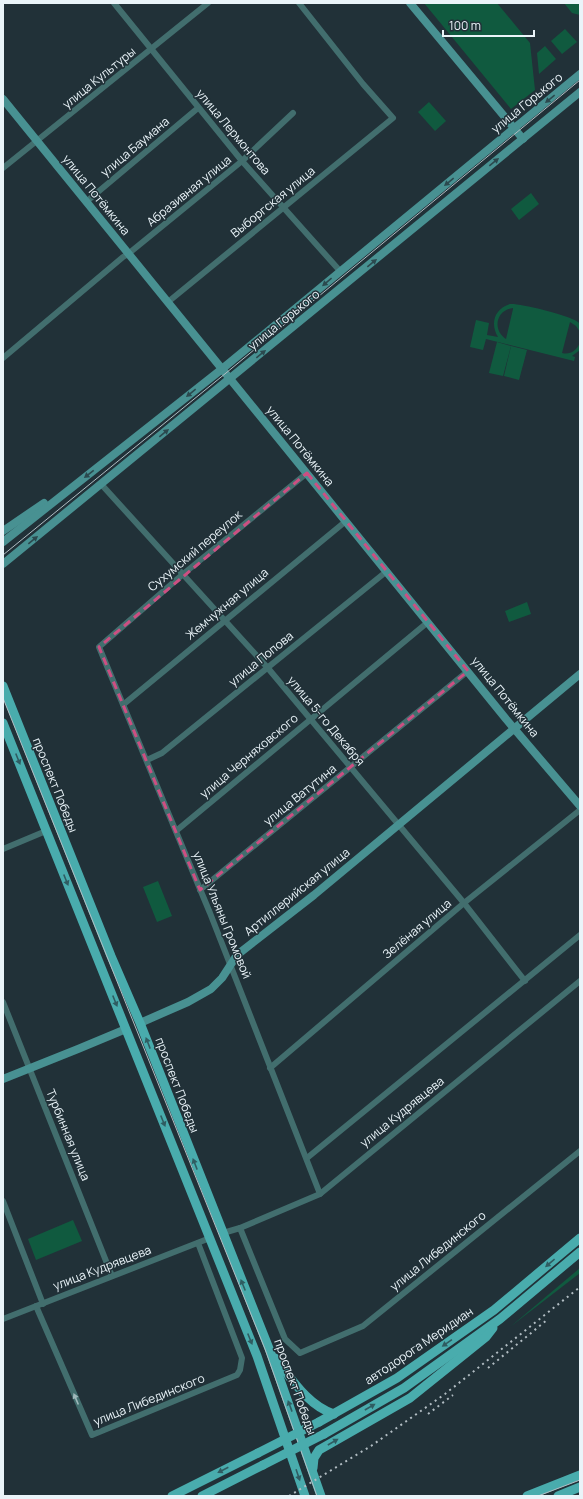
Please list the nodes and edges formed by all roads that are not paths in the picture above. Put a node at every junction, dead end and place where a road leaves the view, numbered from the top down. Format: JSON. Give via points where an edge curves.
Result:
{"nodes":[{"id":1,"x":114,"y":3,"type":"edge"},
{"id":2,"x":208,"y":3,"type":"edge"},
{"id":3,"x":299,"y":3,"type":"edge"},
{"id":4,"x":410,"y":3,"type":"edge"},
{"id":5,"x":152,"y":49,"type":"junction"},
{"id":6,"x":580,"y":74,"type":"edge"},
{"id":7,"x":580,"y":92,"type":"edge"},
{"id":8,"x":3,"y":99,"type":"edge"},
{"id":9,"x":198,"y":108,"type":"junction"},
{"id":10,"x":293,"y":113,"type":"dead end"},
{"id":11,"x":514,"y":129,"type":"junction"},
{"id":12,"x":523,"y":139,"type":"junction"},
{"id":13,"x":37,"y":141,"type":"junction"},
{"id":14,"x":242,"y":161,"type":"junction"},
{"id":15,"x":3,"y":168,"type":"edge"},
{"id":16,"x":86,"y":202,"type":"junction"},
{"id":17,"x":284,"y":207,"type":"junction"},
{"id":18,"x":128,"y":254,"type":"junction"},
{"id":19,"x":340,"y":271,"type":"junction"},
{"id":20,"x":168,"y":302,"type":"junction"},
{"id":21,"x":3,"y":358,"type":"edge"},
{"id":22,"x":222,"y":369,"type":"junction"},
{"id":23,"x":231,"y":379,"type":"junction"},
{"id":24,"x":136,"y":438,"type":"junction"},
{"id":25,"x":144,"y":449,"type":"junction"},
{"id":26,"x":307,"y":473,"type":"junction"},
{"id":27,"x":101,"y":484,"type":"junction"},
{"id":28,"x":62,"y":496,"type":"junction"},
{"id":29,"x":346,"y":521,"type":"junction"},
{"id":30,"x":3,"y":531,"type":"edge"},
{"id":31,"x":3,"y":542,"type":"edge"},
{"id":32,"x":3,"y":564,"type":"edge"},
{"id":33,"x":387,"y":571,"type":"junction"},
{"id":34,"x":182,"y":575,"type":"junction"},
{"id":35,"x":224,"y":620,"type":"junction"},
{"id":36,"x":428,"y":622,"type":"junction"},
{"id":37,"x":99,"y":647,"type":"joint"},
{"id":38,"x":267,"y":667,"type":"junction"},
{"id":39,"x":468,"y":671,"type":"junction"},
{"id":40,"x":580,"y":674,"type":"edge"},
{"id":41,"x":3,"y":686,"type":"edge"},
{"id":42,"x":124,"y":704,"type":"junction"},
{"id":43,"x":310,"y":718,"type":"junction"},
{"id":44,"x":3,"y":723,"type":"edge"},
{"id":45,"x":514,"y":728,"type":"junction"},
{"id":46,"x":147,"y":760,"type":"junction"},
{"id":47,"x":351,"y":768,"type":"junction"},
{"id":48,"x":580,"y":806,"type":"edge"},
{"id":49,"x":580,"y":810,"type":"edge"},
{"id":50,"x":399,"y":824,"type":"junction"},
{"id":51,"x":46,"y":831,"type":"junction"},
{"id":52,"x":176,"y":831,"type":"junction"},
{"id":53,"x":3,"y":849,"type":"edge"},
{"id":54,"x":200,"y":890,"type":"junction"},
{"id":55,"x":464,"y":903,"type":"junction"},
{"id":56,"x":580,"y":935,"type":"edge"},
{"id":57,"x":231,"y":967,"type":"junction"},
{"id":58,"x":525,"y":981,"type":"junction"},
{"id":59,"x":580,"y":981,"type":"edge"},
{"id":60,"x":3,"y":1002,"type":"edge"},
{"id":61,"x":140,"y":1023,"type":"junction"},
{"id":62,"x":126,"y":1029,"type":"junction"},
{"id":63,"x":30,"y":1068,"type":"junction"},
{"id":64,"x":270,"y":1068,"type":"junction"},
{"id":65,"x":3,"y":1079,"type":"edge"},
{"id":66,"x":580,"y":1151,"type":"edge"},
{"id":67,"x":307,"y":1158,"type":"junction"},
{"id":68,"x":320,"y":1194,"type":"junction"},
{"id":69,"x":3,"y":1201,"type":"edge"},
{"id":70,"x":240,"y":1228,"type":"junction"},
{"id":71,"x":223,"y":1233,"type":"junction"},
{"id":72,"x":210,"y":1238,"type":"junction"},
{"id":73,"x":580,"y":1238,"type":"edge"},
{"id":74,"x":198,"y":1243,"type":"junction"},
{"id":75,"x":580,"y":1252,"type":"edge"},
{"id":76,"x":112,"y":1276,"type":"junction"},
{"id":77,"x":43,"y":1304,"type":"junction"},
{"id":78,"x":36,"y":1306,"type":"junction"},
{"id":79,"x":3,"y":1319,"type":"edge"},
{"id":80,"x":500,"y":1320,"type":"junction"},
{"id":81,"x":270,"y":1351,"type":"junction"},
{"id":82,"x":334,"y":1414,"type":"junction"},
{"id":83,"x":313,"y":1472,"type":"junction"},
{"id":84,"x":580,"y":1475,"type":"edge"},
{"id":85,"x":580,"y":1487,"type":"edge"},
{"id":86,"x":172,"y":1496,"type":"edge"},
{"id":87,"x":202,"y":1496,"type":"edge"},
{"id":88,"x":305,"y":1496,"type":"edge"},
{"id":89,"x":321,"y":1496,"type":"edge"},
{"id":90,"x":527,"y":1496,"type":"edge"},
{"id":91,"x":558,"y":1496,"type":"edge"}],
"edges":[{"from":1,"to":5,"type":"street","name":"улица Лермонтова"},
{"from":2,"to":5,"type":"street","name":"улица Культуры"},
{"from":3,"to":17,"type":"street","name":"Выборгская улица","via":[[393,118]]},
{"from":4,"to":11,"type":"street"},
{"from":5,"to":9,"type":"street","name":"улица Лермонтова"},
{"from":5,"to":13,"type":"street","name":"улица Культуры"},
{"from":6,"to":11,"type":"street","name":"улица Горького","one_way":true},
{"from":7,"to":12,"type":"street","name":"улица Горького"},
{"from":8,"to":13,"type":"street","name":"улица Потёмкина"},
{"from":9,"to":14,"type":"street","name":"улица Лермонтова"},
{"from":9,"to":16,"type":"street","name":"улица Баумана"},
{"from":10,"to":14,"type":"street","name":"Абразивная улица"},
{"from":11,"to":12,"type":"street"},
{"from":11,"to":19,"type":"street","name":"улица Горького","one_way":true},
{"from":23,"to":12,"type":"street","name":"улица Горького","one_way":true},
{"from":13,"to":15,"type":"street","name":"улица Культуры"},
{"from":13,"to":16,"type":"street","name":"улица Потёмкина"},
{"from":14,"to":17,"type":"street","name":"улица Лермонтова"},
{"from":14,"to":18,"type":"street","name":"Абразивная улица"},
{"from":16,"to":18,"type":"street","name":"улица Потёмкина"},
{"from":17,"to":19,"type":"street","name":"улица Лермонтова"},
{"from":17,"to":20,"type":"street","name":"Выборгская улица"},
{"from":18,"to":20,"type":"street","name":"улица Потёмкина"},
{"from":18,"to":21,"type":"street","name":"Абразивная улица"},
{"from":19,"to":22,"type":"street","name":"улица Горького","one_way":true},
{"from":20,"to":22,"type":"street","name":"улица Потёмкина"},
{"from":22,"to":23,"type":"street","name":"улица Потёмкина"},
{"from":22,"to":24,"type":"street","name":"улица Горького","one_way":true},
{"from":25,"to":23,"type":"street","name":"улица Горького","one_way":true},
{"from":23,"to":26,"type":"street","name":"улица Потёмкина"},
{"from":24,"to":25,"type":"street"},
{"from":24,"to":28,"type":"street","name":"улица Горького","one_way":true},
{"from":25,"to":27,"type":"street","name":"улица Горького"},
{"from":26,"to":29,"type":"street","name":"улица Потёмкина"},
{"from":26,"to":34,"type":"street","name":"Сухумский переулок"},
{"from":32,"to":27,"type":"street","name":"улица Горького","one_way":true},
{"from":27,"to":34,"type":"street","name":"улица 5-го Декабря"},
{"from":28,"to":30,"type":"street","via":[[44,503]]},
{"from":28,"to":31,"type":"street","name":"улица Горького"},
{"from":29,"to":33,"type":"street","name":"улица Потёмкина"},
{"from":29,"to":35,"type":"street","name":"Жемчужная улица"},
{"from":33,"to":36,"type":"street","name":"улица Потёмкина"},
{"from":33,"to":38,"type":"street","name":"улица Попова"},
{"from":34,"to":35,"type":"street","name":"улица 5-го Декабря"},
{"from":34,"to":37,"type":"street","name":"Сухумский переулок"},
{"from":35,"to":38,"type":"street","name":"улица 5-го Декабря"},
{"from":35,"to":42,"type":"street","name":"Жемчужная улица"},
{"from":36,"to":39,"type":"street","name":"улица Потёмкина"},
{"from":36,"to":43,"type":"street","name":"улица Черняховского"},
{"from":37,"to":42,"type":"street","name":"улица Ульяны Громовой"},
{"from":38,"to":43,"type":"street","name":"улица 5-го Декабря"},
{"from":38,"to":46,"type":"street","name":"улица Попова","via":[[162,753]]},
{"from":39,"to":45,"type":"street","name":"улица Потёмкина"},
{"from":39,"to":47,"type":"street","name":"улица Ватутина"},
{"from":40,"to":45,"type":"street","name":"Артиллерийская улица"},
{"from":41,"to":61,"type":"main road","name":"проспект Победы"},
{"from":42,"to":46,"type":"street","name":"улица Ульяны Громовой"},
{"from":43,"to":47,"type":"street","name":"улица 5-го Декабря"},
{"from":43,"to":52,"type":"street","name":"улица Черняховского"},
{"from":44,"to":51,"type":"main road","name":"проспект Победы","one_way":true},
{"from":45,"to":48,"type":"street","name":"улица Потёмкина"},
{"from":45,"to":50,"type":"street","name":"Артиллерийская улица"},
{"from":46,"to":52,"type":"street","name":"улица Ульяны Громовой"},
{"from":47,"to":50,"type":"street","name":"улица 5-го Декабря"},
{"from":47,"to":54,"type":"street","name":"улица Ватутина"},
{"from":49,"to":55,"type":"street","name":"Зелёная улица"},
{"from":50,"to":55,"type":"street","name":"улица 5-го Декабря"},
{"from":50,"to":57,"type":"street","name":"Артиллерийская улица","via":[[237,956]]},
{"from":51,"to":53,"type":"street"},
{"from":51,"to":62,"type":"main road","name":"проспект Победы","one_way":true},
{"from":52,"to":54,"type":"street","name":"улица Ульяны Громовой"},
{"from":54,"to":57,"type":"street","name":"улица Ульяны Громовой"},
{"from":55,"to":58,"type":"street","name":"улица 5-го Декабря"},
{"from":55,"to":64,"type":"street","name":"Зелёная улица"},
{"from":56,"to":58,"type":"street","name":"улица Кудрявцева"},
{"from":57,"to":61,"type":"street","name":"Артиллерийская улица","via":[[203,995]]},
{"from":57,"to":64,"type":"street","name":"улица Ульяны Громовой"},
{"from":58,"to":67,"type":"street","name":"улица Кудрявцева"},
{"from":59,"to":68,"type":"street","name":"улица Кудрявцева"},
{"from":60,"to":63,"type":"street","name":"Турбинная улица"},
{"from":61,"to":62,"type":"main road","name":"Артиллерийская улица"},
{"from":71,"to":61,"type":"main road","name":"проспект Победы","one_way":true},
{"from":62,"to":63,"type":"street","name":"Артиллерийская улица"},
{"from":62,"to":72,"type":"main road","name":"проспект Победы","one_way":true},
{"from":63,"to":65,"type":"street","name":"Артиллерийская улица"},
{"from":63,"to":76,"type":"street","name":"Турбинная улица"},
{"from":64,"to":67,"type":"street","name":"улица Ульяны Громовой"},
{"from":66,"to":70,"type":"street","name":"улица Либединского","via":[[363,1326],[300,1353],[285,1339]]},
{"from":67,"to":68,"type":"street","name":"улица Ульяны Громовой"},
{"from":68,"to":70,"type":"street","name":"улица Кудрявцева"},
{"from":69,"to":77,"type":"street"},
{"from":70,"to":71,"type":"street","name":"улица Кудрявцева"},
{"from":81,"to":71,"type":"main road","name":"проспект Победы","one_way":true},
{"from":72,"to":74,"type":"street","name":"улица Кудрявцева"},
{"from":72,"to":88,"type":"main road","name":"проспект Победы","one_way":true,"via":[[257,1356]]},
{"from":73,"to":82,"type":"main road","name":"автодорога Меридиан","one_way":true,"via":[[494,1310],[397,1378]]},
{"from":74,"to":76,"type":"street","name":"улица Кудрявцева"},
{"from":74,"to":78,"type":"street","name":"улица Либединского","one_way":true,"via":[[242,1358],[240,1370],[237,1375],[92,1435]]},
{"from":75,"to":80,"type":"main road","name":"автодорога Меридиан"},
{"from":76,"to":77,"type":"street","name":"улица Кудрявцева"},
{"from":77,"to":78,"type":"street","name":"улица Кудрявцева"},
{"from":78,"to":79,"type":"street","name":"улица Кудрявцева"},
{"from":83,"to":80,"type":"main road","one_way":true,"via":[[314,1458],[319,1450],[410,1398],[486,1337]]},
{"from":87,"to":80,"type":"main road","name":"автодорога Меридиан","one_way":true,"bridge":true,"via":[[324,1434],[404,1388]]},
{"from":81,"to":82,"type":"main road","via":[[302,1391],[321,1409]]},
{"from":83,"to":81,"type":"main road","name":"проспект Победы","one_way":true},
{"from":82,"to":86,"type":"main road","name":"автодорога Меридиан","one_way":true,"bridge":true},
{"from":83,"to":89,"type":"main road","name":"проспект Победы"},
{"from":84,"to":90,"type":"main road"},
{"from":85,"to":91,"type":"main road"}]}
